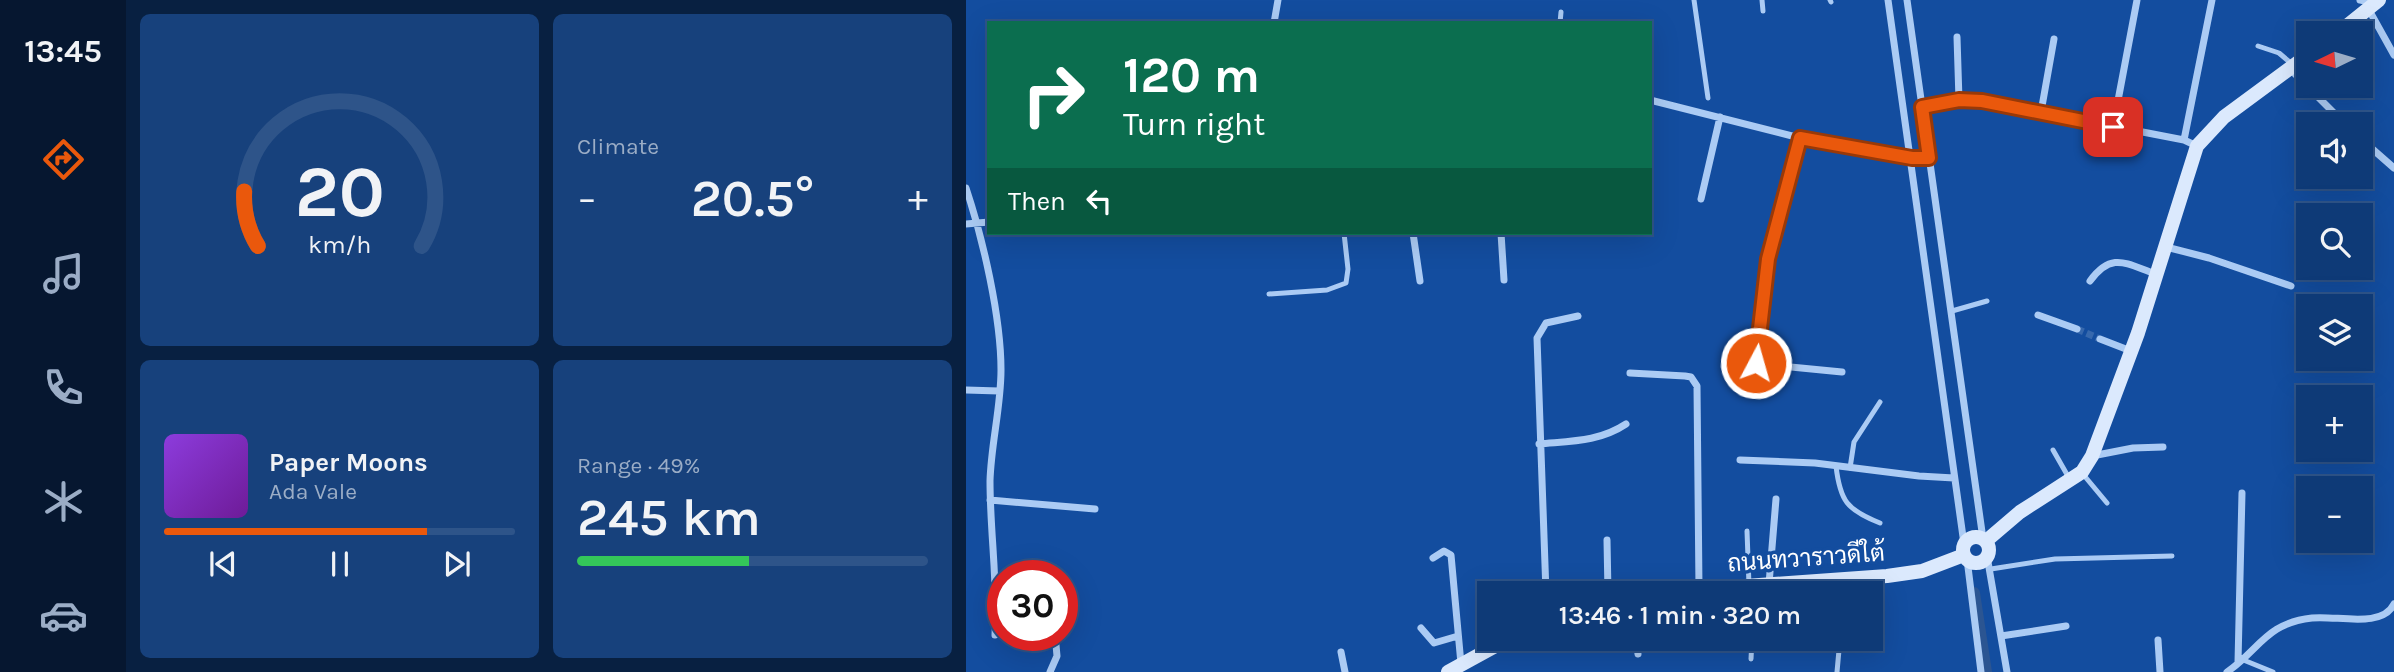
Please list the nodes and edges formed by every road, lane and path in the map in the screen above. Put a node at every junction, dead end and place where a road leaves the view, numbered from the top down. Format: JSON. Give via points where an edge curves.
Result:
{"nodes":[{"id":1,"x":1278,"y":0,"type":"edge"},
{"id":2,"x":1694,"y":0,"type":"edge"},
{"id":3,"x":1762,"y":0,"type":"edge"},
{"id":4,"x":1888,"y":0,"type":"edge"},
{"id":5,"x":1907,"y":0,"type":"edge"},
{"id":6,"x":2137,"y":0,"type":"edge"},
{"id":7,"x":2212,"y":0,"type":"edge"},
{"id":8,"x":2371,"y":3,"type":"edge"},
{"id":9,"x":1763,"y":11,"type":"dead end"},
{"id":10,"x":1561,"y":12,"type":"dead end"},
{"id":11,"x":1274,"y":21,"type":"edge"},
{"id":12,"x":1560,"y":21,"type":"edge"},
{"id":13,"x":2351,"y":21,"type":"edge"},
{"id":14,"x":1957,"y":37,"type":"dead end"},
{"id":15,"x":2054,"y":39,"type":"dead end"},
{"id":16,"x":2258,"y":47,"type":"dead end"},
{"id":17,"x":2394,"y":55,"type":"edge"},
{"id":18,"x":2296,"y":64,"type":"edge"},
{"id":19,"x":2292,"y":67,"type":"junction"},
{"id":20,"x":1708,"y":98,"type":"dead end"},
{"id":21,"x":1652,"y":100,"type":"edge"},
{"id":22,"x":1959,"y":100,"type":"junction"},
{"id":23,"x":1922,"y":107,"type":"junction"},
{"id":24,"x":2041,"y":112,"type":"junction"},
{"id":25,"x":2334,"y":112,"type":"edge"},
{"id":26,"x":1720,"y":117,"type":"junction"},
{"id":27,"x":2113,"y":127,"type":"junction"},
{"id":28,"x":1800,"y":138,"type":"junction"},
{"id":29,"x":2190,"y":143,"type":"junction"},
{"id":30,"x":2373,"y":150,"type":"edge"},
{"id":31,"x":1912,"y":158,"type":"junction"},
{"id":32,"x":1929,"y":158,"type":"junction"},
{"id":33,"x":2394,"y":168,"type":"edge"},
{"id":34,"x":966,"y":188,"type":"edge"},
{"id":35,"x":1701,"y":199,"type":"dead end"},
{"id":36,"x":978,"y":222,"type":"junction"},
{"id":37,"x":987,"y":222,"type":"edge"},
{"id":38,"x":966,"y":223,"type":"edge"},
{"id":39,"x":1344,"y":235,"type":"edge"},
{"id":40,"x":1413,"y":235,"type":"edge"},
{"id":41,"x":1501,"y":235,"type":"edge"},
{"id":42,"x":2166,"y":247,"type":"junction"},
{"id":43,"x":2157,"y":275,"type":"junction"},
{"id":44,"x":1504,"y":280,"type":"dead end"},
{"id":45,"x":1420,"y":281,"type":"dead end"},
{"id":46,"x":2090,"y":281,"type":"dead end"},
{"id":47,"x":2291,"y":286,"type":"dead end"},
{"id":48,"x":1269,"y":294,"type":"dead end"},
{"id":49,"x":1987,"y":301,"type":"dead end"},
{"id":50,"x":1952,"y":311,"type":"junction"},
{"id":51,"x":2038,"y":315,"type":"dead end"},
{"id":52,"x":1578,"y":316,"type":"dead end"},
{"id":53,"x":2077,"y":329,"type":"tunnel mouth"},
{"id":54,"x":2100,"y":339,"type":"tunnel mouth"},
{"id":55,"x":2131,"y":351,"type":"junction"},
{"id":56,"x":1730,"y":361,"type":"dead end"},
{"id":57,"x":1756,"y":363,"type":"junction"},
{"id":58,"x":1842,"y":372,"type":"dead end"},
{"id":59,"x":1630,"y":373,"type":"dead end"},
{"id":60,"x":966,"y":390,"type":"edge"},
{"id":61,"x":999,"y":391,"type":"junction"},
{"id":62,"x":1880,"y":402,"type":"dead end"},
{"id":63,"x":1626,"y":424,"type":"dead end"},
{"id":64,"x":1539,"y":444,"type":"junction"},
{"id":65,"x":2163,"y":447,"type":"dead end"},
{"id":66,"x":2053,"y":450,"type":"dead end"},
{"id":67,"x":2092,"y":456,"type":"junction"},
{"id":68,"x":1740,"y":460,"type":"dead end"},
{"id":69,"x":1836,"y":466,"type":"junction"},
{"id":70,"x":1850,"y":468,"type":"junction"},
{"id":71,"x":2076,"y":477,"type":"junction"},
{"id":72,"x":1955,"y":478,"type":"junction"},
{"id":73,"x":2242,"y":493,"type":"dead end"},
{"id":74,"x":1776,"y":499,"type":"dead end"},
{"id":75,"x":990,"y":500,"type":"junction"},
{"id":76,"x":2107,"y":503,"type":"dead end"},
{"id":77,"x":1095,"y":509,"type":"dead end"},
{"id":78,"x":1880,"y":523,"type":"dead end"},
{"id":79,"x":1748,"y":531,"type":"dead end"},
{"id":80,"x":1607,"y":540,"type":"dead end"},
{"id":81,"x":1987,"y":551,"type":"junction"},
{"id":82,"x":1965,"y":553,"type":"junction"},
{"id":83,"x":2172,"y":556,"type":"dead end"},
{"id":84,"x":1433,"y":558,"type":"dead end"},
{"id":85,"x":994,"y":560,"type":"edge"},
{"id":86,"x":1545,"y":581,"type":"edge"},
{"id":87,"x":1608,"y":581,"type":"edge"},
{"id":88,"x":1699,"y":581,"type":"edge"},
{"id":89,"x":1755,"y":581,"type":"edge"},
{"id":90,"x":1757,"y":581,"type":"edge"},
{"id":91,"x":1873,"y":581,"type":"edge"},
{"id":92,"x":2394,"y":604,"type":"edge"},
{"id":93,"x":2390,"y":615,"type":"edge"},
{"id":94,"x":2066,"y":626,"type":"dead end"},
{"id":95,"x":1421,"y":628,"type":"dead end"},
{"id":96,"x":1458,"y":636,"type":"junction"},
{"id":97,"x":2001,"y":636,"type":"junction"},
{"id":98,"x":2158,"y":640,"type":"dead end"},
{"id":99,"x":1056,"y":651,"type":"edge"},
{"id":100,"x":1486,"y":651,"type":"edge"},
{"id":101,"x":1638,"y":651,"type":"edge"},
{"id":102,"x":1751,"y":651,"type":"edge"},
{"id":103,"x":1839,"y":651,"type":"edge"},
{"id":104,"x":1341,"y":652,"type":"dead end"},
{"id":105,"x":1638,"y":654,"type":"dead end"},
{"id":106,"x":1751,"y":659,"type":"dead end"},
{"id":107,"x":2240,"y":661,"type":"junction"},
{"id":108,"x":1454,"y":668,"type":"edge"},
{"id":109,"x":1050,"y":672,"type":"edge"},
{"id":110,"x":1345,"y":672,"type":"edge"},
{"id":111,"x":1837,"y":672,"type":"edge"},
{"id":112,"x":1981,"y":672,"type":"edge"},
{"id":113,"x":2007,"y":672,"type":"edge"},
{"id":114,"x":2160,"y":672,"type":"edge"},
{"id":115,"x":2228,"y":672,"type":"edge"},
{"id":116,"x":2273,"y":672,"type":"edge"}],
"edges":[{"from":1,"to":11,"type":"street"},
{"from":2,"to":20,"type":"lane"},
{"from":3,"to":9,"type":"lane"},
{"from":4,"to":31,"type":"street"},
{"from":5,"to":23,"type":"street"},
{"from":6,"to":27,"type":"street"},
{"from":7,"to":29,"type":"street"},
{"from":8,"to":13,"type":"street"},
{"from":8,"to":17,"type":"street"},
{"from":10,"to":12,"type":"lane"},
{"from":14,"to":22,"type":"street"},
{"from":15,"to":24,"type":"street"},
{"from":16,"to":19,"type":"lane","via":[[2279,53]]},
{"from":18,"to":19,"type":"street"},
{"from":19,"to":25,"type":"street"},
{"from":19,"to":29,"type":"street"},
{"from":21,"to":26,"type":"street"},
{"from":22,"to":23,"type":"street"},
{"from":22,"to":24,"type":"street"},
{"from":23,"to":32,"type":"street"},
{"from":24,"to":27,"type":"street"},
{"from":26,"to":28,"type":"street"},
{"from":26,"to":35,"type":"street"},
{"from":27,"to":29,"type":"street"},
{"from":28,"to":31,"type":"street"},
{"from":28,"to":57,"type":"street","via":[[1768,259]]},
{"from":29,"to":42,"type":"street","via":[[2189,165]]},
{"from":30,"to":33,"type":"street"},
{"from":31,"to":32,"type":"street"},
{"from":31,"to":72,"type":"street"},
{"from":32,"to":50,"type":"street"},
{"from":34,"to":36,"type":"street"},
{"from":36,"to":37,"type":"street"},
{"from":36,"to":38,"type":"street"},
{"from":36,"to":61,"type":"street","via":[[998,334]]},
{"from":39,"to":48,"type":"lane","via":[[1346,284],[1327,290]]},
{"from":40,"to":45,"type":"street"},
{"from":41,"to":44,"type":"street"},
{"from":42,"to":43,"type":"street"},
{"from":42,"to":47,"type":"street"},
{"from":43,"to":46,"type":"street","via":[[2110,262]]},
{"from":43,"to":55,"type":"street"},
{"from":49,"to":50,"type":"lane"},
{"from":50,"to":81,"type":"street"},
{"from":51,"to":53,"type":"street"},
{"from":52,"to":64,"type":"street","via":[[1546,323],[1537,338]]},
{"from":54,"to":55,"type":"street"},
{"from":55,"to":67,"type":"street"},
{"from":56,"to":57,"type":"street"},
{"from":57,"to":58,"type":"street"},
{"from":59,"to":88,"type":"street","via":[[1691,377],[1697,386]]},
{"from":60,"to":61,"type":"street"},
{"from":61,"to":75,"type":"street"},
{"from":62,"to":70,"type":"lane","via":[[1854,442]]},
{"from":63,"to":64,"type":"street","via":[[1592,439]]},
{"from":64,"to":86,"type":"street"},
{"from":65,"to":67,"type":"street"},
{"from":66,"to":71,"type":"lane"},
{"from":67,"to":71,"type":"street"},
{"from":68,"to":69,"type":"street"},
{"from":69,"to":70,"type":"street"},
{"from":69,"to":78,"type":"lane","via":[[1842,497],[1849,507]]},
{"from":70,"to":72,"type":"street"},
{"from":71,"to":76,"type":"lane"},
{"from":71,"to":81,"type":"street","via":[[2004,524]]},
{"from":72,"to":82,"type":"street"},
{"from":73,"to":107,"type":"street"},
{"from":74,"to":90,"type":"street"},
{"from":75,"to":77,"type":"street"},
{"from":75,"to":85,"type":"street"},
{"from":79,"to":89,"type":"lane"},
{"from":80,"to":87,"type":"street"},
{"from":81,"to":82,"type":"street","via":[[1978,563]]},
{"from":81,"to":82,"type":"street","via":[[1973,537]]},
{"from":81,"to":83,"type":"lane","via":[[2055,559]]},
{"from":81,"to":97,"type":"street"},
{"from":82,"to":91,"type":"street","name":"ถนนทวาราวดีใต้","via":[[1922,571]]},
{"from":82,"to":112,"type":"street"},
{"from":84,"to":96,"type":"street","via":[[1444,551],[1451,555]]},
{"from":92,"to":93,"type":"street"},
{"from":93,"to":107,"type":"street","via":[[2294,621],[2260,640]]},
{"from":94,"to":97,"type":"street"},
{"from":95,"to":96,"type":"street","via":[[1434,643]]},
{"from":96,"to":108,"type":"street"},
{"from":97,"to":113,"type":"street"},
{"from":98,"to":114,"type":"street"},
{"from":99,"to":109,"type":"street"},
{"from":100,"to":108,"type":"street"},
{"from":101,"to":105,"type":"street"},
{"from":102,"to":106,"type":"lane"},
{"from":103,"to":111,"type":"lane"},
{"from":104,"to":110,"type":"street"},
{"from":107,"to":115,"type":"street"},
{"from":107,"to":116,"type":"lane"}]}
